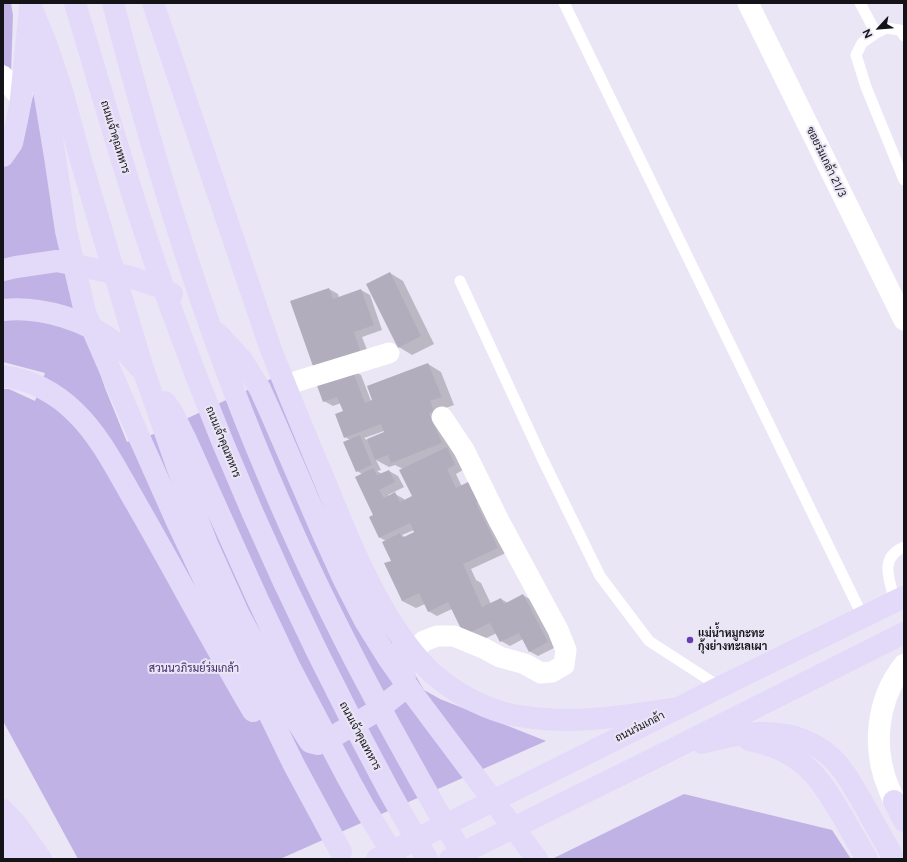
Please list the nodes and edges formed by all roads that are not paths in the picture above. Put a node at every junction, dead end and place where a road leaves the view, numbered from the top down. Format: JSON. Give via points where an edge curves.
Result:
{"nodes":[{"id":1,"x":30,"y":3,"type":"edge"},
{"id":2,"x":75,"y":3,"type":"edge"},
{"id":3,"x":113,"y":3,"type":"edge"},
{"id":4,"x":153,"y":3,"type":"edge"},
{"id":5,"x":564,"y":3,"type":"edge"},
{"id":6,"x":748,"y":3,"type":"edge"},
{"id":7,"x":860,"y":3,"type":"edge"},
{"id":8,"x":876,"y":33,"type":"junction"},
{"id":9,"x":904,"y":36,"type":"edge"},
{"id":10,"x":3,"y":76,"type":"edge"},
{"id":11,"x":21,"y":99,"type":"junction"},
{"id":12,"x":3,"y":156,"type":"edge"},
{"id":13,"x":904,"y":180,"type":"edge"},
{"id":14,"x":3,"y":270,"type":"edge"},
{"id":15,"x":460,"y":281,"type":"dead end"},
{"id":16,"x":3,"y":310,"type":"edge"},
{"id":17,"x":904,"y":320,"type":"edge"},
{"id":18,"x":389,"y":353,"type":"dead end"},
{"id":19,"x":3,"y":376,"type":"edge"},
{"id":20,"x":285,"y":386,"type":"junction"},
{"id":21,"x":442,"y":417,"type":"dead end"},
{"id":22,"x":904,"y":547,"type":"edge"},
{"id":23,"x":900,"y":599,"type":"edge"},
{"id":24,"x":863,"y":617,"type":"junction"},
{"id":25,"x":904,"y":633,"type":"edge"},
{"id":26,"x":407,"y":646,"type":"junction"},
{"id":27,"x":904,"y":665,"type":"edge"},
{"id":28,"x":720,"y":687,"type":"junction"},
{"id":29,"x":679,"y":708,"type":"junction"},
{"id":30,"x":734,"y":736,"type":"junction"},
{"id":31,"x":657,"y":757,"type":"junction"},
{"id":32,"x":3,"y":798,"type":"edge"},
{"id":33,"x":430,"y":798,"type":"junction"},
{"id":34,"x":899,"y":807,"type":"edge"},
{"id":35,"x":904,"y":821,"type":"edge"},
{"id":36,"x":8,"y":825,"type":"edge"},
{"id":37,"x":344,"y":856,"type":"edge"},
{"id":38,"x":16,"y":859,"type":"edge"},
{"id":39,"x":41,"y":859,"type":"edge"},
{"id":40,"x":377,"y":859,"type":"edge"},
{"id":41,"x":396,"y":859,"type":"edge"},
{"id":42,"x":427,"y":859,"type":"edge"},
{"id":43,"x":450,"y":859,"type":"edge"},
{"id":44,"x":465,"y":859,"type":"edge"},
{"id":45,"x":480,"y":859,"type":"edge"},
{"id":46,"x":536,"y":859,"type":"edge"},
{"id":47,"x":867,"y":859,"type":"edge"},
{"id":48,"x":894,"y":859,"type":"edge"}],
"edges":[{"from":1,"to":11,"type":"main road"},
{"from":1,"to":26,"type":"main road","via":[[62,91],[142,366],[177,466],[207,544],[239,615],[310,742],[318,744],[334,736],[375,712],[404,689]]},
{"from":1,"to":37,"type":"main road","via":[[66,231],[85,312],[184,538],[294,765]]},
{"from":2,"to":42,"type":"main road","name":"ถนนเจ้าคุณทหาร","via":[[124,166],[170,305],[211,413],[308,634],[378,771]]},
{"from":3,"to":33,"type":"main road","via":[[177,228],[238,402],[314,579]]},
{"from":4,"to":20,"type":"main road"},
{"from":5,"to":24,"type":"lane"},
{"from":6,"to":17,"type":"street","name":"ซอยร่มเกล้า 21/3"},
{"from":7,"to":8,"type":"lane"},
{"from":8,"to":9,"type":"lane","via":[[886,28],[900,30]]},
{"from":8,"to":13,"type":"lane","via":[[862,43],[856,55],[866,87]]},
{"from":10,"to":11,"type":"street"},
{"from":11,"to":12,"type":"main road","via":[[12,143]]},
{"from":14,"to":46,"type":"main road","via":[[56,261],[127,276],[160,287],[195,309],[242,360],[260,389],[365,620],[414,695]]},
{"from":15,"to":28,"type":"lane","via":[[600,576],[649,641]]},
{"from":16,"to":41,"type":"main road","via":[[33,309],[79,322],[100,332],[117,344],[154,383],[186,440],[297,681],[349,780]]},
{"from":18,"to":20,"type":"street"},
{"from":19,"to":37,"type":"main road","via":[[23,380],[60,398],[92,430],[234,680]]},
{"from":20,"to":26,"type":"main road","via":[[349,542],[382,607]]},
{"from":21,"to":26,"type":"street","via":[[464,450],[558,630],[566,650],[564,665],[552,672],[541,672],[454,636],[437,636]]},
{"from":22,"to":23,"type":"lane","via":[[890,558],[887,570]]},
{"from":23,"to":24,"type":"main road","name":"ถนนร่มเกล้า"},
{"from":24,"to":28,"type":"main road","name":"ถนนร่มเกล้า"},
{"from":25,"to":31,"type":"main road"},
{"from":26,"to":29,"type":"main road","via":[[431,672],[450,687],[477,703],[506,714],[562,720],[592,719]]},
{"from":27,"to":34,"type":"main road","via":[[888,691],[878,737],[885,778]]},
{"from":28,"to":29,"type":"main road","name":"ถนนร่มเกล้า"},
{"from":29,"to":40,"type":"main road","name":"ถนนร่มเกล้า"},
{"from":30,"to":31,"type":"main road"},
{"from":30,"to":47,"type":"main road","via":[[778,748],[810,770],[826,788]]},
{"from":30,"to":48,"type":"main road","via":[[780,733],[797,737],[816,746],[834,759],[847,776]]},
{"from":31,"to":43,"type":"main road"},
{"from":32,"to":36,"type":"main road"},
{"from":33,"to":44,"type":"main road"},
{"from":33,"to":45,"type":"main road"},
{"from":34,"to":35,"type":"main road"},
{"from":36,"to":38,"type":"main road"},
{"from":36,"to":39,"type":"main road"}]}
